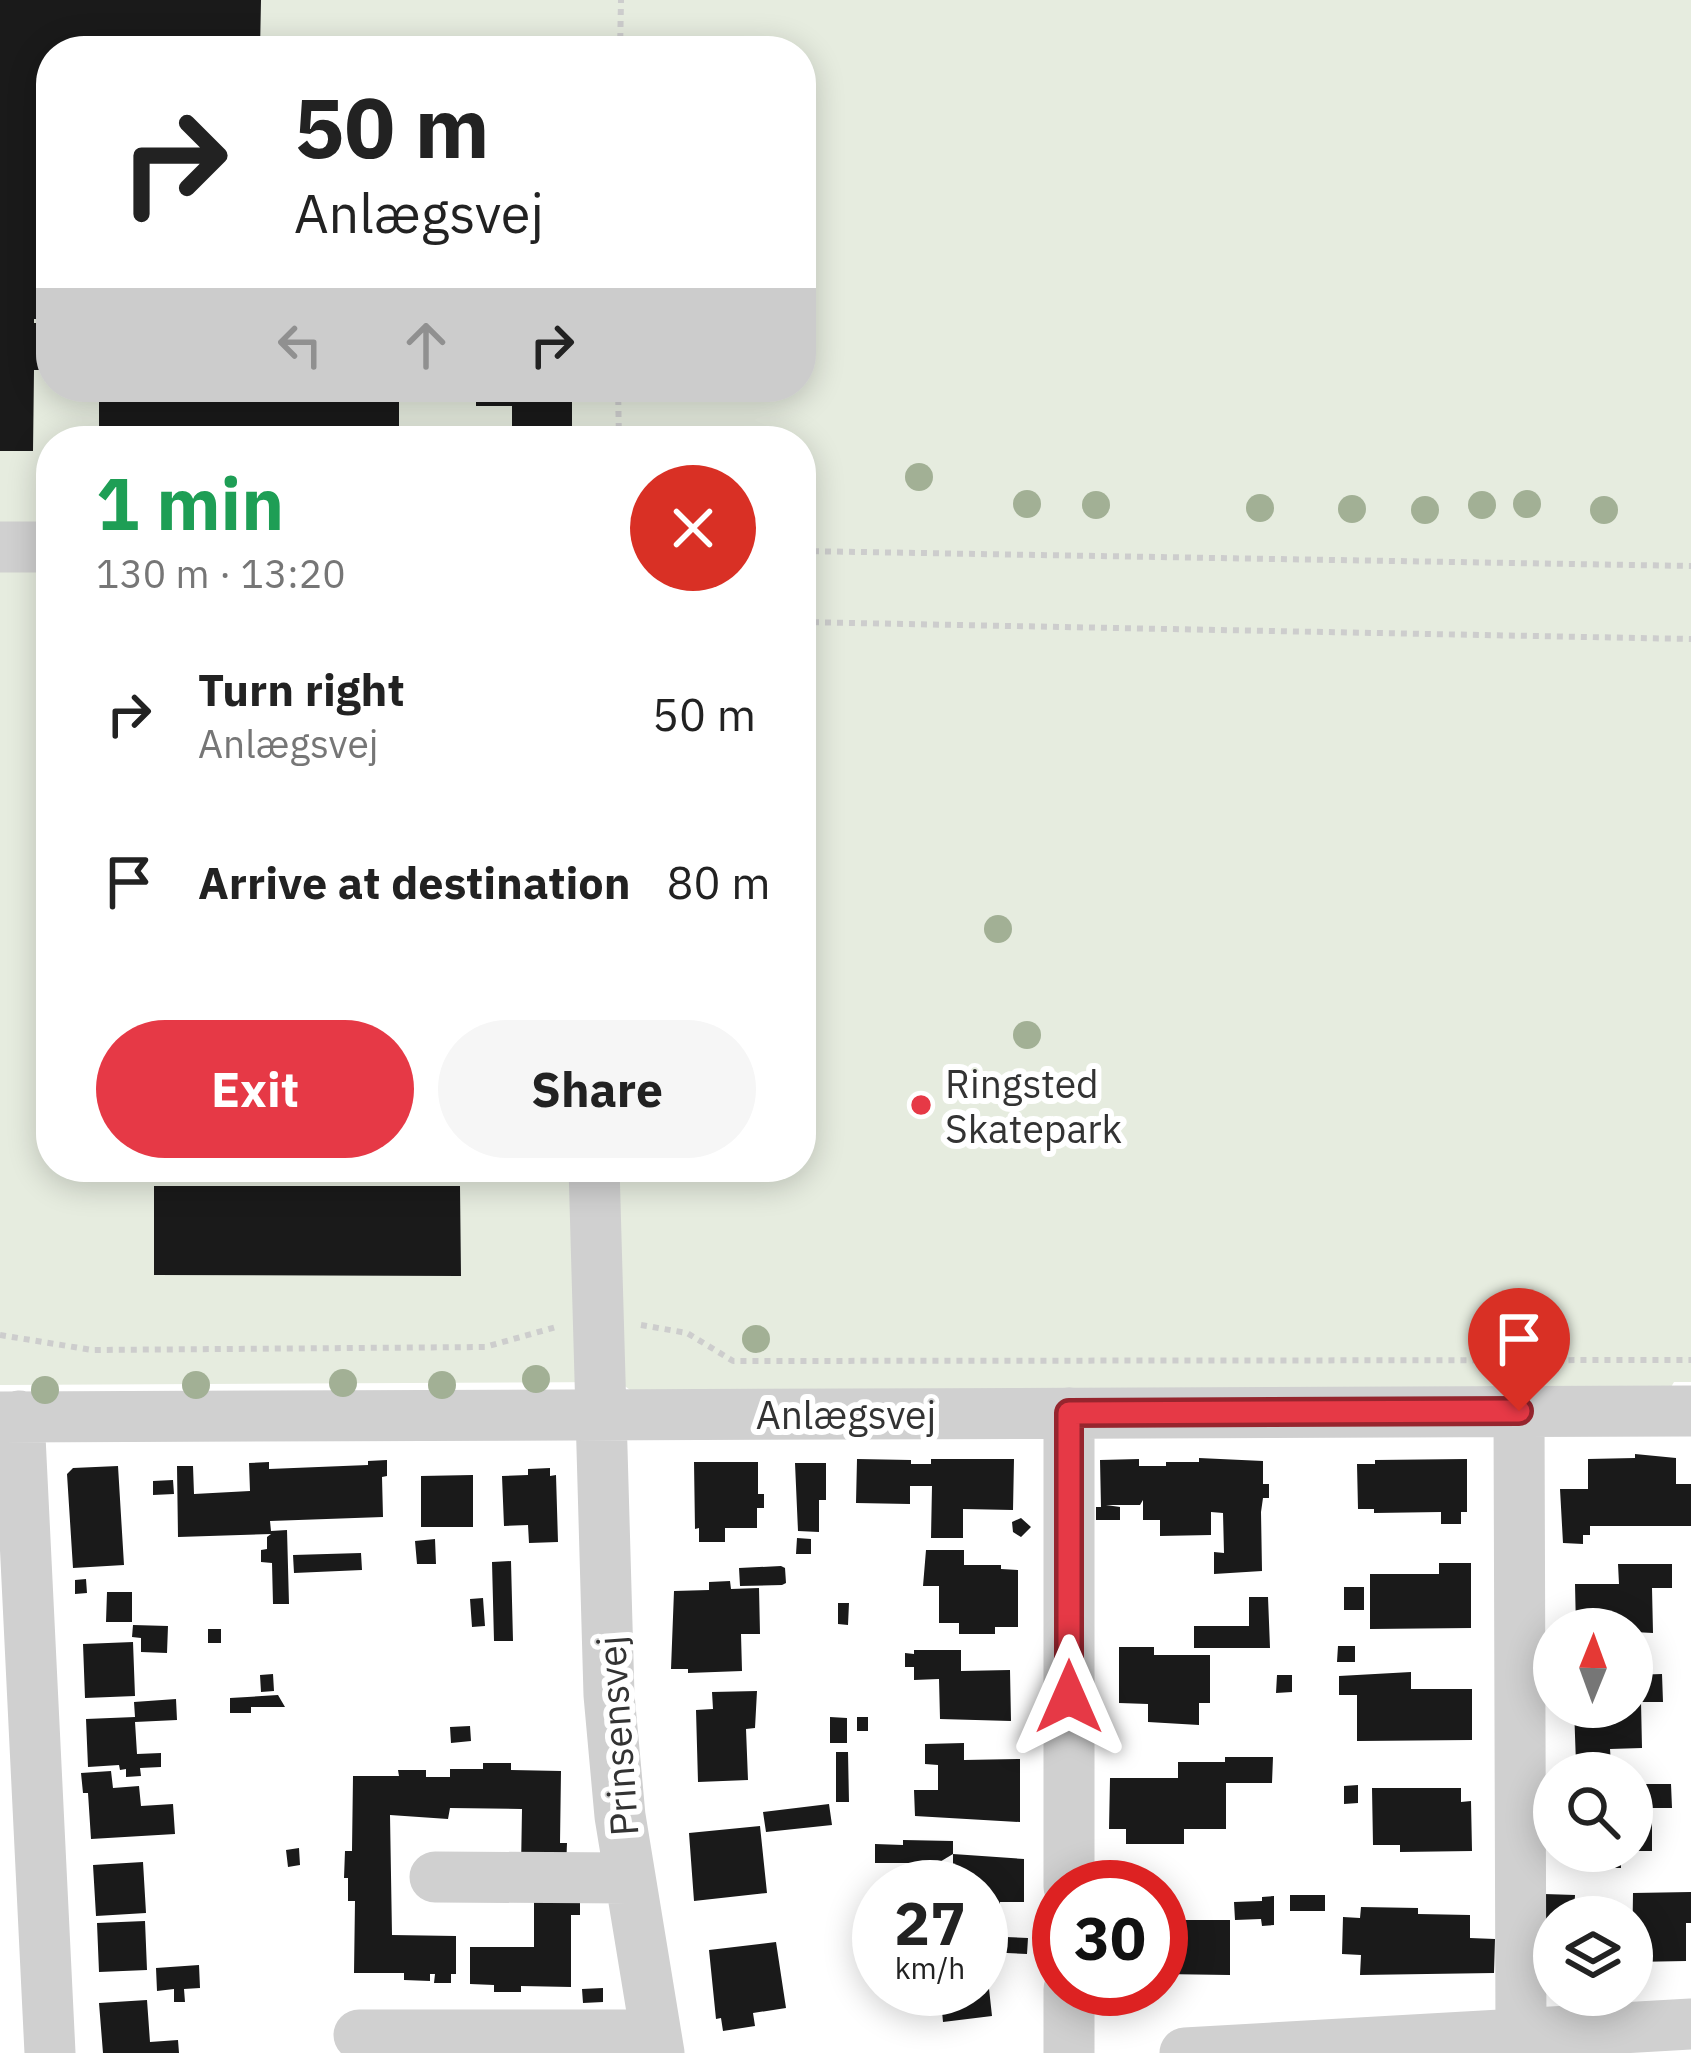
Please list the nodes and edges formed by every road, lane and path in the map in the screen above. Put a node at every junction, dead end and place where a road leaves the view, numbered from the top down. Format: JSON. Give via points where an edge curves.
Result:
{"nodes":[{"id":1,"x":621,"y":0,"type":"edge"},
{"id":2,"x":620,"y":36,"type":"edge"},
{"id":3,"x":0,"y":547,"type":"edge"},
{"id":4,"x":36,"y":547,"type":"edge"},
{"id":5,"x":816,"y":551,"type":"edge"},
{"id":6,"x":1691,"y":566,"type":"edge"},
{"id":7,"x":816,"y":622,"type":"edge"},
{"id":8,"x":1691,"y":639,"type":"edge"},
{"id":9,"x":595,"y":1182,"type":"edge"},
{"id":10,"x":600,"y":1321,"type":"junction"},
{"id":11,"x":0,"y":1335,"type":"edge"},
{"id":12,"x":1691,"y":1360,"type":"edge"},
{"id":13,"x":1519,"y":1411,"type":"junction"},
{"id":14,"x":1691,"y":1411,"type":"edge"},
{"id":15,"x":1069,"y":1413,"type":"junction"},
{"id":16,"x":604,"y":1415,"type":"junction"},
{"id":17,"x":9,"y":1416,"type":"edge"},
{"id":18,"x":1069,"y":1860,"type":"edge"},
{"id":19,"x":435,"y":1877,"type":"dead end"},
{"id":20,"x":630,"y":1878,"type":"junction"},
{"id":21,"x":1069,"y":2016,"type":"edge"},
{"id":22,"x":1691,"y":2024,"type":"edge"},
{"id":23,"x":359,"y":2035,"type":"dead end"},
{"id":24,"x":1521,"y":2035,"type":"junction"},
{"id":25,"x":657,"y":2044,"type":"edge"},
{"id":26,"x":50,"y":2053,"type":"edge"},
{"id":27,"x":1070,"y":2053,"type":"edge"},
{"id":28,"x":1185,"y":2053,"type":"edge"}],
"edges":[{"from":1,"to":2,"type":"path"},
{"from":3,"to":4,"type":"street"},
{"from":5,"to":6,"type":"path"},
{"from":7,"to":8,"type":"path"},
{"from":9,"to":10,"type":"street","name":"Prinsensvej"},
{"from":10,"to":11,"type":"path","via":[[485,1348],[92,1350]]},
{"from":10,"to":12,"type":"path","via":[[687,1333],[733,1361]]},
{"from":10,"to":16,"type":"street","name":"Prinsensvej"},
{"from":13,"to":14,"type":"street","name":"Anlægsvej"},
{"from":13,"to":15,"type":"street","name":"Anlægsvej"},
{"from":13,"to":24,"type":"street"},
{"from":15,"to":16,"type":"street","name":"Anlægsvej"},
{"from":15,"to":18,"type":"street"},
{"from":16,"to":17,"type":"street","name":"Anlægsvej"},
{"from":16,"to":20,"type":"street","name":"Prinsensvej","via":[[609,1695]]},
{"from":17,"to":26,"type":"street"},
{"from":19,"to":20,"type":"street"},
{"from":20,"to":25,"type":"street","name":"Prinsensvej"},
{"from":21,"to":27,"type":"street"},
{"from":22,"to":24,"type":"street"},
{"from":23,"to":25,"type":"street"},
{"from":24,"to":28,"type":"street"}]}
